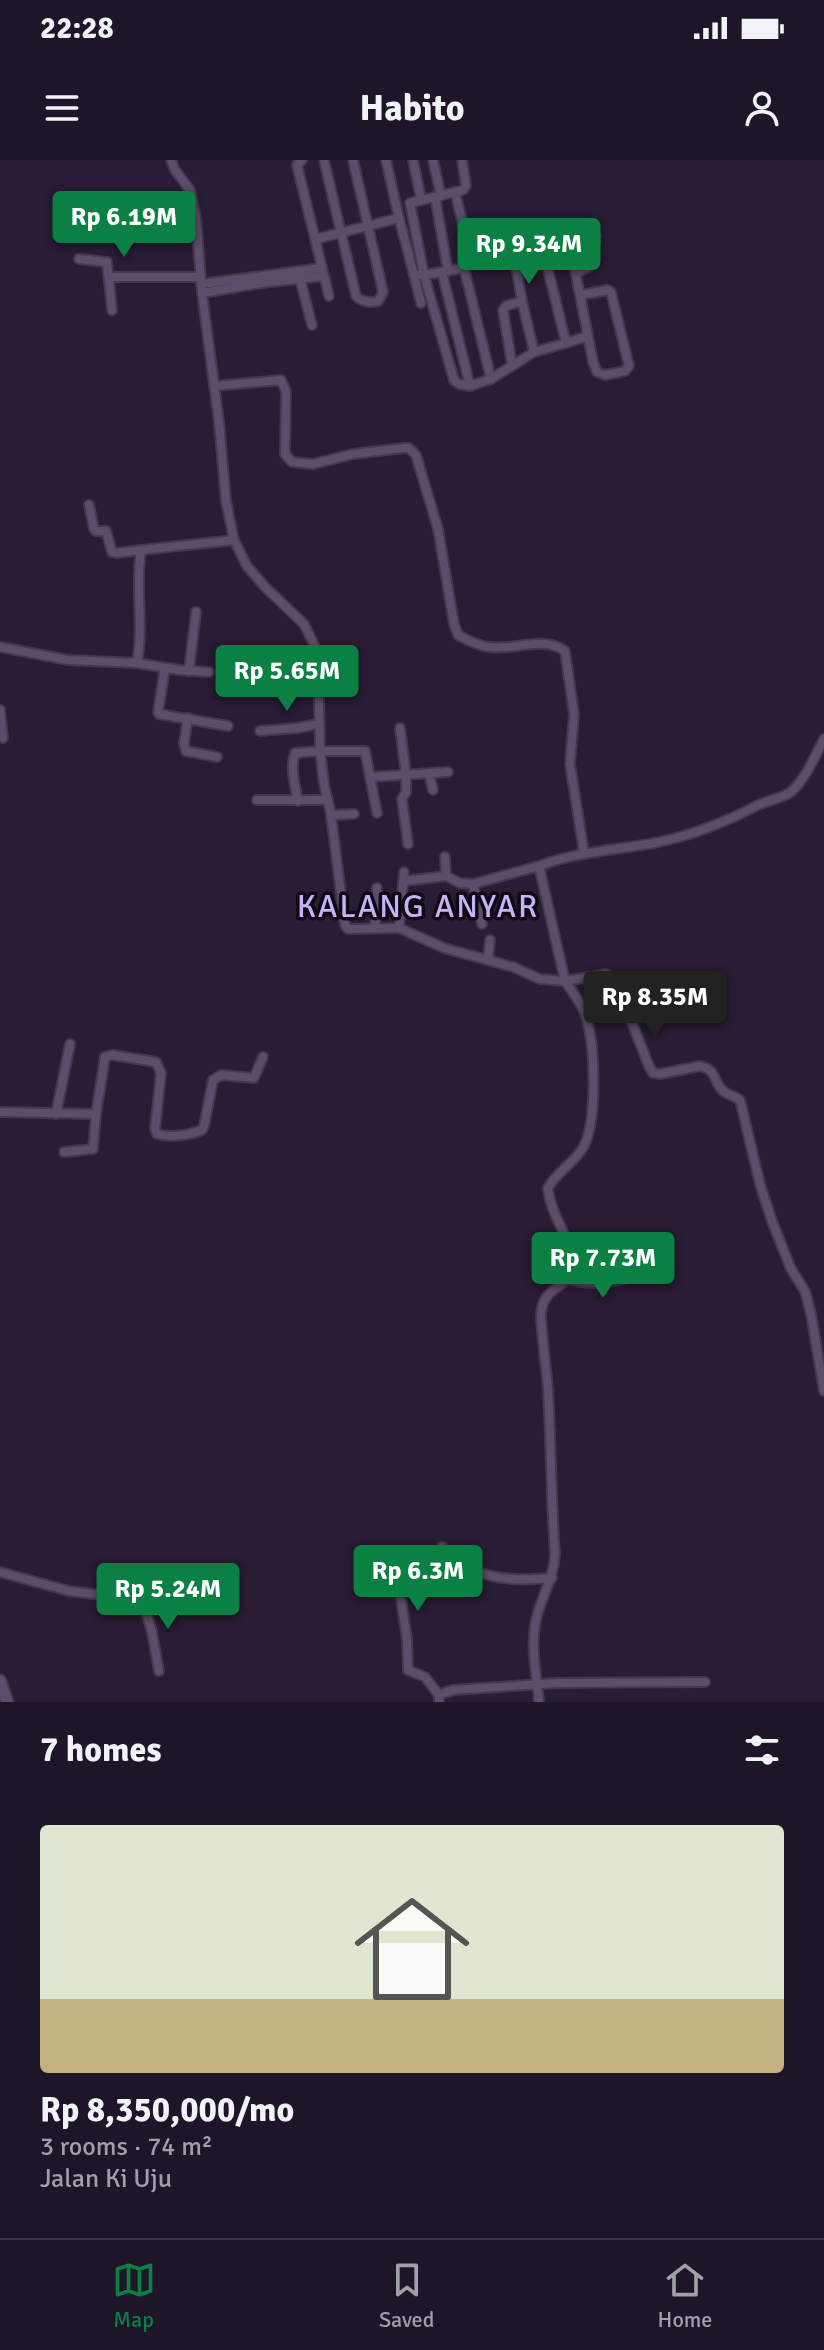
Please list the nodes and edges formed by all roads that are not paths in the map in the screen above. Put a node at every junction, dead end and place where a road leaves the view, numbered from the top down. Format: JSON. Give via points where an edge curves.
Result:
{"nodes":[{"id":1,"x":171,"y":160,"type":"edge"},
{"id":2,"x":302,"y":160,"type":"edge"},
{"id":3,"x":324,"y":160,"type":"edge"},
{"id":4,"x":353,"y":160,"type":"edge"},
{"id":5,"x":386,"y":160,"type":"edge"},
{"id":6,"x":413,"y":160,"type":"edge"},
{"id":7,"x":433,"y":160,"type":"edge"},
{"id":8,"x":462,"y":160,"type":"edge"},
{"id":9,"x":455,"y":192,"type":"junction"},
{"id":10,"x":438,"y":196,"type":"junction"},
{"id":11,"x":421,"y":199,"type":"junction"},
{"id":12,"x":399,"y":218,"type":"junction"},
{"id":13,"x":369,"y":226,"type":"junction"},
{"id":14,"x":340,"y":234,"type":"junction"},
{"id":15,"x":596,"y":236,"type":"dead end"},
{"id":16,"x":541,"y":238,"type":"dead end"},
{"id":17,"x":316,"y":239,"type":"junction"},
{"id":18,"x":543,"y":249,"type":"junction"},
{"id":19,"x":514,"y":256,"type":"dead end"},
{"id":20,"x":79,"y":259,"type":"dead end"},
{"id":21,"x":464,"y":268,"type":"junction"},
{"id":22,"x":322,"y":272,"type":"junction"},
{"id":23,"x":445,"y":272,"type":"junction"},
{"id":24,"x":576,"y":273,"type":"junction"},
{"id":25,"x":419,"y":275,"type":"junction"},
{"id":26,"x":110,"y":277,"type":"junction"},
{"id":27,"x":300,"y":279,"type":"junction"},
{"id":28,"x":201,"y":285,"type":"junction"},
{"id":29,"x":580,"y":295,"type":"junction"},
{"id":30,"x":329,"y":296,"type":"dead end"},
{"id":31,"x":522,"y":301,"type":"junction"},
{"id":32,"x":421,"y":303,"type":"dead end"},
{"id":33,"x":112,"y":310,"type":"dead end"},
{"id":34,"x":312,"y":325,"type":"dead end"},
{"id":35,"x":588,"y":336,"type":"junction"},
{"id":36,"x":566,"y":343,"type":"junction"},
{"id":37,"x":534,"y":352,"type":"junction"},
{"id":38,"x":512,"y":365,"type":"junction"},
{"id":39,"x":491,"y":379,"type":"junction"},
{"id":40,"x":214,"y":386,"type":"junction"},
{"id":41,"x":470,"y":386,"type":"junction"},
{"id":42,"x":89,"y":505,"type":"dead end"},
{"id":43,"x":234,"y":540,"type":"junction"},
{"id":44,"x":141,"y":550,"type":"junction"},
{"id":45,"x":196,"y":612,"type":"dead end"},
{"id":46,"x":0,"y":647,"type":"edge"},
{"id":47,"x":349,"y":660,"type":"dead end"},
{"id":48,"x":137,"y":663,"type":"junction"},
{"id":49,"x":165,"y":668,"type":"junction"},
{"id":50,"x":189,"y":671,"type":"junction"},
{"id":51,"x":209,"y":672,"type":"dead end"},
{"id":52,"x":320,"y":686,"type":"junction"},
{"id":53,"x":0,"y":710,"type":"edge"},
{"id":54,"x":188,"y":718,"type":"junction"},
{"id":55,"x":318,"y":724,"type":"junction"},
{"id":56,"x":228,"y":726,"type":"dead end"},
{"id":57,"x":400,"y":728,"type":"dead end"},
{"id":58,"x":260,"y":731,"type":"dead end"},
{"id":59,"x":3,"y":738,"type":"dead end"},
{"id":60,"x":824,"y":739,"type":"edge"},
{"id":61,"x":320,"y":751,"type":"junction"},
{"id":62,"x":217,"y":757,"type":"dead end"},
{"id":63,"x":448,"y":772,"type":"dead end"},
{"id":64,"x":429,"y":773,"type":"junction"},
{"id":65,"x":406,"y":774,"type":"junction"},
{"id":66,"x":371,"y":777,"type":"junction"},
{"id":67,"x":433,"y":790,"type":"dead end"},
{"id":68,"x":257,"y":800,"type":"dead end"},
{"id":69,"x":328,"y":800,"type":"junction"},
{"id":70,"x":298,"y":801,"type":"junction"},
{"id":71,"x":377,"y":813,"type":"dead end"},
{"id":72,"x":354,"y":814,"type":"dead end"},
{"id":73,"x":331,"y":815,"type":"junction"},
{"id":74,"x":408,"y":844,"type":"dead end"},
{"id":75,"x":584,"y":853,"type":"junction"},
{"id":76,"x":445,"y":857,"type":"dead end"},
{"id":77,"x":539,"y":866,"type":"junction"},
{"id":78,"x":446,"y":876,"type":"junction"},
{"id":79,"x":473,"y":884,"type":"junction"},
{"id":80,"x":377,"y":888,"type":"dead end"},
{"id":81,"x":482,"y":924,"type":"dead end"},
{"id":82,"x":375,"y":928,"type":"junction"},
{"id":83,"x":399,"y":928,"type":"junction"},
{"id":84,"x":490,"y":940,"type":"dead end"},
{"id":85,"x":488,"y":960,"type":"junction"},
{"id":86,"x":565,"y":981,"type":"junction"},
{"id":87,"x":70,"y":1044,"type":"dead end"},
{"id":88,"x":263,"y":1057,"type":"dead end"},
{"id":89,"x":0,"y":1112,"type":"edge"},
{"id":90,"x":56,"y":1114,"type":"junction"},
{"id":91,"x":96,"y":1114,"type":"junction"},
{"id":92,"x":64,"y":1152,"type":"dead end"},
{"id":93,"x":638,"y":1275,"type":"dead end"},
{"id":94,"x":568,"y":1279,"type":"junction"},
{"id":95,"x":824,"y":1391,"type":"edge"},
{"id":96,"x":442,"y":1547,"type":"dead end"},
{"id":97,"x":0,"y":1572,"type":"edge"},
{"id":98,"x":365,"y":1575,"type":"dead end"},
{"id":99,"x":552,"y":1578,"type":"junction"},
{"id":100,"x":142,"y":1598,"type":"junction"},
{"id":101,"x":174,"y":1603,"type":"dead end"},
{"id":102,"x":159,"y":1671,"type":"dead end"},
{"id":103,"x":0,"y":1681,"type":"edge"},
{"id":104,"x":705,"y":1682,"type":"dead end"},
{"id":105,"x":538,"y":1684,"type":"junction"},
{"id":106,"x":439,"y":1698,"type":"edge"},
{"id":107,"x":7,"y":1702,"type":"edge"},
{"id":108,"x":539,"y":1702,"type":"edge"}],
"edges":[{"from":1,"to":28,"type":"street","via":[[190,190]]},
{"from":2,"to":17,"type":"street","via":[[297,165]]},
{"from":3,"to":14,"type":"street"},
{"from":4,"to":13,"type":"street"},
{"from":5,"to":12,"type":"street"},
{"from":6,"to":11,"type":"street"},
{"from":7,"to":10,"type":"street"},
{"from":8,"to":9,"type":"street","via":[[466,186]]},
{"from":9,"to":10,"type":"street"},
{"from":9,"to":21,"type":"street","via":[[471,258]]},
{"from":10,"to":11,"type":"street"},
{"from":10,"to":23,"type":"street"},
{"from":11,"to":25,"type":"street","via":[[409,205]]},
{"from":12,"to":13,"type":"street"},
{"from":12,"to":25,"type":"street"},
{"from":13,"to":14,"type":"street"},
{"from":13,"to":14,"type":"street","via":[[383,292],[378,301],[356,296]]},
{"from":14,"to":17,"type":"street"},
{"from":15,"to":24,"type":"street","via":[[589,267]]},
{"from":16,"to":18,"type":"street"},
{"from":17,"to":22,"type":"street"},
{"from":18,"to":24,"type":"street","via":[[562,244],[570,248]]},
{"from":18,"to":36,"type":"street"},
{"from":19,"to":31,"type":"street"},
{"from":20,"to":26,"type":"street","via":[[107,262]]},
{"from":21,"to":23,"type":"street"},
{"from":21,"to":39,"type":"street"},
{"from":22,"to":27,"type":"street"},
{"from":22,"to":28,"type":"street"},
{"from":22,"to":30,"type":"street"},
{"from":23,"to":25,"type":"street"},
{"from":23,"to":41,"type":"street"},
{"from":24,"to":29,"type":"street"},
{"from":25,"to":32,"type":"street"},
{"from":25,"to":41,"type":"street","via":[[454,380]]},
{"from":26,"to":28,"type":"street"},
{"from":26,"to":33,"type":"street"},
{"from":27,"to":28,"type":"street"},
{"from":27,"to":34,"type":"street"},
{"from":28,"to":40,"type":"street"},
{"from":29,"to":35,"type":"street"},
{"from":29,"to":35,"type":"street","via":[[611,292],[627,352],[625,371],[597,372]]},
{"from":31,"to":37,"type":"street"},
{"from":31,"to":38,"type":"street","via":[[503,310]]},
{"from":35,"to":36,"type":"street"},
{"from":36,"to":37,"type":"street"},
{"from":37,"to":38,"type":"street"},
{"from":38,"to":39,"type":"street"},
{"from":39,"to":41,"type":"street"},
{"from":40,"to":43,"type":"street"},
{"from":40,"to":75,"type":"street","via":[[281,380],[286,391],[285,454],[292,462],[313,464],[404,448],[416,455],[438,529],[458,635],[492,648],[546,644],[565,651],[574,714],[570,764]]},
{"from":42,"to":44,"type":"street","via":[[94,529],[106,531],[112,552]]},
{"from":43,"to":44,"type":"street"},
{"from":43,"to":52,"type":"street","via":[[247,566],[304,624],[318,653]]},
{"from":44,"to":48,"type":"street"},
{"from":45,"to":50,"type":"street"},
{"from":46,"to":48,"type":"street","via":[[68,660]]},
{"from":47,"to":52,"type":"street","via":[[343,688]]},
{"from":48,"to":49,"type":"street"},
{"from":49,"to":50,"type":"street"},
{"from":49,"to":54,"type":"street","via":[[158,713]]},
{"from":50,"to":51,"type":"street"},
{"from":52,"to":55,"type":"street"},
{"from":53,"to":59,"type":"street"},
{"from":54,"to":56,"type":"street"},
{"from":54,"to":62,"type":"street","via":[[186,751]]},
{"from":55,"to":58,"type":"street"},
{"from":55,"to":61,"type":"street"},
{"from":57,"to":65,"type":"street"},
{"from":60,"to":75,"type":"street","via":[[797,784],[781,797],[663,841]]},
{"from":61,"to":66,"type":"street","via":[[365,751]]},
{"from":61,"to":69,"type":"street"},
{"from":61,"to":70,"type":"street","via":[[294,755]]},
{"from":63,"to":64,"type":"street"},
{"from":64,"to":65,"type":"street"},
{"from":64,"to":67,"type":"street"},
{"from":65,"to":66,"type":"street"},
{"from":65,"to":74,"type":"street","via":[[402,799]]},
{"from":66,"to":71,"type":"street"},
{"from":68,"to":70,"type":"street"},
{"from":69,"to":70,"type":"street"},
{"from":69,"to":73,"type":"street"},
{"from":72,"to":73,"type":"street"},
{"from":73,"to":82,"type":"street","via":[[345,925]]},
{"from":75,"to":77,"type":"street"},
{"from":76,"to":78,"type":"street"},
{"from":77,"to":79,"type":"street"},
{"from":77,"to":86,"type":"street"},
{"from":78,"to":79,"type":"street"},
{"from":78,"to":83,"type":"street","via":[[404,876]]},
{"from":79,"to":81,"type":"street"},
{"from":80,"to":82,"type":"street"},
{"from":82,"to":83,"type":"street"},
{"from":83,"to":85,"type":"street"},
{"from":84,"to":85,"type":"street"},
{"from":85,"to":86,"type":"street","via":[[540,979]]},
{"from":86,"to":94,"type":"street","via":[[588,1023],[593,1094],[592,1125],[585,1143],[548,1188],[573,1261]]},
{"from":86,"to":95,"type":"street","via":[[606,974],[612,978],[653,1073],[705,1067],[723,1090],[740,1100],[772,1221],[805,1291]]},
{"from":87,"to":90,"type":"street"},
{"from":88,"to":91,"type":"street","via":[[254,1078],[221,1075],[213,1080],[202,1130],[163,1136],[155,1129],[160,1066],[108,1054]]},
{"from":89,"to":90,"type":"street"},
{"from":90,"to":91,"type":"street"},
{"from":91,"to":92,"type":"street","via":[[93,1149]]},
{"from":93,"to":94,"type":"street","via":[[610,1284]]},
{"from":94,"to":99,"type":"street","via":[[546,1294],[541,1315],[555,1554]]},
{"from":96,"to":99,"type":"street","via":[[479,1573]]},
{"from":97,"to":100,"type":"street","via":[[69,1591]]},
{"from":98,"to":106,"type":"street","via":[[399,1586],[408,1670],[425,1677]]},
{"from":99,"to":105,"type":"street","via":[[534,1633]]},
{"from":100,"to":101,"type":"street","via":[[156,1596]]},
{"from":100,"to":102,"type":"street"},
{"from":103,"to":107,"type":"street"},
{"from":104,"to":105,"type":"street"},
{"from":105,"to":106,"type":"street","via":[[453,1690]]},
{"from":105,"to":108,"type":"street"}]}
